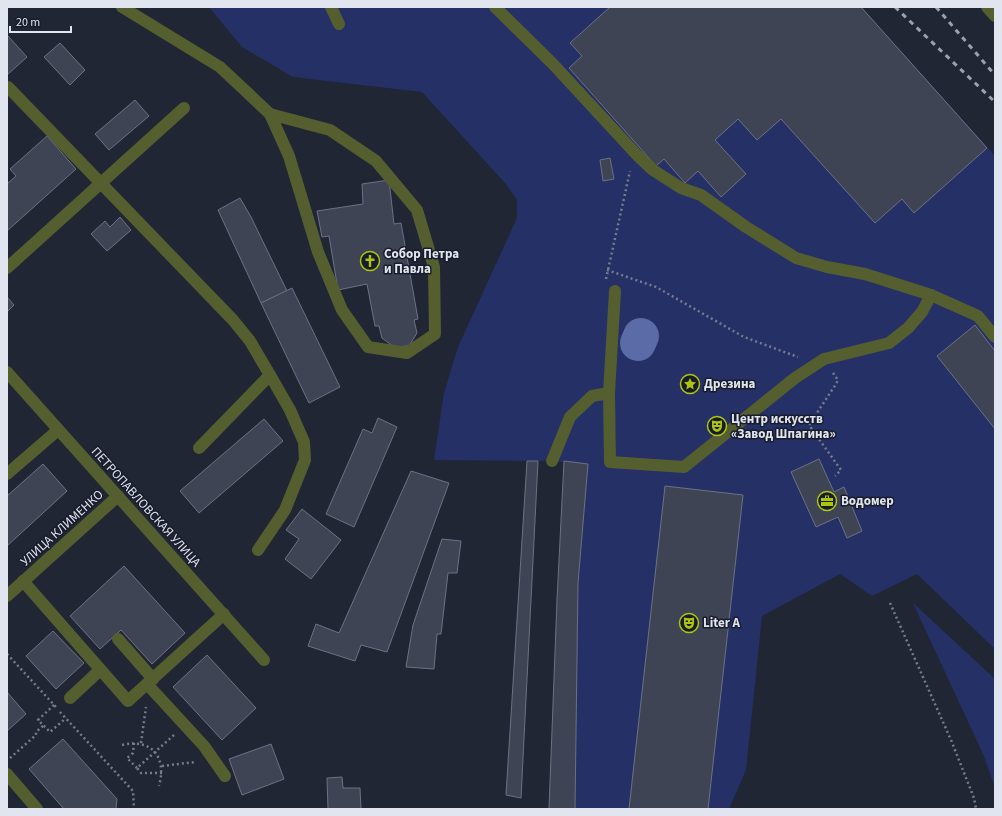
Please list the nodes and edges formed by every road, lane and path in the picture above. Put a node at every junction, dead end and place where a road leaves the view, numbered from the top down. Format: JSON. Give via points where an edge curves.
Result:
{"nodes":[{"id":1,"x":122,"y":7,"type":"edge"},
{"id":2,"x":331,"y":7,"type":"edge"},
{"id":3,"x":495,"y":7,"type":"edge"},
{"id":4,"x":987,"y":7,"type":"edge"},
{"id":5,"x":995,"y":16,"type":"edge"},
{"id":6,"x":339,"y":24,"type":"dead end"},
{"id":7,"x":8,"y":87,"type":"edge"},
{"id":8,"x":184,"y":108,"type":"dead end"},
{"id":9,"x":270,"y":114,"type":"junction"},
{"id":10,"x":637,"y":155,"type":"junction"},
{"id":11,"x":101,"y":182,"type":"junction"},
{"id":12,"x":7,"y":268,"type":"edge"},
{"id":13,"x":607,"y":270,"type":"junction"},
{"id":14,"x":615,"y":291,"type":"joint"},
{"id":15,"x":931,"y":295,"type":"junction"},
{"id":16,"x":995,"y":337,"type":"edge"},
{"id":17,"x":824,"y":359,"type":"junction"},
{"id":18,"x":7,"y":372,"type":"edge"},
{"id":19,"x":270,"y":375,"type":"junction"},
{"id":20,"x":836,"y":384,"type":"dead end"},
{"id":21,"x":609,"y":393,"type":"junction"},
{"id":22,"x":58,"y":430,"type":"junction"},
{"id":23,"x":199,"y":448,"type":"dead end"},
{"id":24,"x":552,"y":461,"type":"dead end"},
{"id":25,"x":7,"y":474,"type":"edge"},
{"id":26,"x":835,"y":476,"type":"dead end"},
{"id":27,"x":118,"y":496,"type":"junction"},
{"id":28,"x":258,"y":550,"type":"dead end"},
{"id":29,"x":23,"y":581,"type":"junction"},
{"id":30,"x":7,"y":596,"type":"edge"},
{"id":31,"x":890,"y":603,"type":"dead end"},
{"id":32,"x":224,"y":614,"type":"junction"},
{"id":33,"x":118,"y":639,"type":"dead end"},
{"id":34,"x":7,"y":654,"type":"edge"},
{"id":35,"x":264,"y":660,"type":"dead end"},
{"id":36,"x":100,"y":670,"type":"junction"},
{"id":37,"x":149,"y":683,"type":"junction"},
{"id":38,"x":70,"y":698,"type":"dead end"},
{"id":39,"x":54,"y":705,"type":"junction"},
{"id":40,"x":66,"y":718,"type":"junction"},
{"id":41,"x":185,"y":725,"type":"junction"},
{"id":42,"x":44,"y":726,"type":"junction"},
{"id":43,"x":134,"y":743,"type":"junction"},
{"id":44,"x":141,"y":743,"type":"junction"},
{"id":45,"x":122,"y":745,"type":"dead end"},
{"id":46,"x":155,"y":752,"type":"junction"},
{"id":47,"x":213,"y":759,"type":"junction"},
{"id":48,"x":7,"y":761,"type":"edge"},
{"id":49,"x":162,"y":766,"type":"junction"},
{"id":50,"x":137,"y":768,"type":"junction"},
{"id":51,"x":162,"y":773,"type":"junction"},
{"id":52,"x":7,"y":774,"type":"edge"},
{"id":53,"x":225,"y":776,"type":"dead end"},
{"id":54,"x":159,"y":786,"type":"dead end"},
{"id":55,"x":37,"y":809,"type":"edge"},
{"id":56,"x":134,"y":809,"type":"edge"},
{"id":57,"x":976,"y":809,"type":"edge"}],
"edges":[{"from":1,"to":9,"type":"street","via":[[220,68]]},
{"from":2,"to":6,"type":"street"},
{"from":3,"to":10,"type":"street","via":[[553,64]]},
{"from":4,"to":5,"type":"street"},
{"from":7,"to":11,"type":"street"},
{"from":8,"to":11,"type":"street"},
{"from":9,"to":9,"type":"street","via":[[330,130],[376,161],[417,210],[434,267],[435,334],[407,353],[368,347],[342,310],[318,252],[289,156]]},
{"from":10,"to":13,"type":"path","via":[[630,170]]},
{"from":10,"to":15,"type":"street","via":[[653,170],[681,188],[702,195],[746,227],[796,258],[865,274]]},
{"from":11,"to":12,"type":"street"},
{"from":11,"to":19,"type":"street","via":[[233,320],[250,341]]},
{"from":13,"to":14,"type":"path","via":[[605,278]]},
{"from":13,"to":17,"type":"path","via":[[656,287],[744,337],[801,358]]},
{"from":14,"to":21,"type":"street"},
{"from":15,"to":16,"type":"street","via":[[978,316]]},
{"from":15,"to":17,"type":"street","via":[[922,312],[890,343]]},
{"from":17,"to":21,"type":"street","via":[[795,378],[684,467],[610,462]]},
{"from":18,"to":22,"type":"street","name":"ПЕТРОПАВЛОВСКАЯ УЛИЦА"},
{"from":19,"to":23,"type":"street"},
{"from":19,"to":28,"type":"street","via":[[304,442],[306,460],[285,510]]},
{"from":20,"to":26,"type":"path","via":[[809,425],[841,470]]},
{"from":21,"to":24,"type":"street","via":[[592,396],[570,417]]},
{"from":22,"to":25,"type":"street"},
{"from":22,"to":27,"type":"street","name":"ПЕТРОПАВЛОВСКАЯ УЛИЦА"},
{"from":27,"to":29,"type":"street","name":"УЛИЦА КЛИМЕНКО"},
{"from":27,"to":32,"type":"street","name":"ПЕТРОПАВЛОВСКАЯ УЛИЦА"},
{"from":29,"to":30,"type":"street","name":"УЛИЦА КЛИМЕНКО"},
{"from":29,"to":36,"type":"street"},
{"from":31,"to":57,"type":"path","via":[[951,740]]},
{"from":32,"to":35,"type":"street","name":"ПЕТРОПАВЛОВСКАЯ УЛИЦА"},
{"from":32,"to":37,"type":"street"},
{"from":33,"to":37,"type":"street"},
{"from":34,"to":39,"type":"path"},
{"from":36,"to":37,"type":"street","via":[[128,701]]},
{"from":36,"to":38,"type":"street"},
{"from":37,"to":41,"type":"street"},
{"from":37,"to":44,"type":"path"},
{"from":39,"to":40,"type":"path"},
{"from":39,"to":42,"type":"path","via":[[38,720]]},
{"from":40,"to":42,"type":"path","via":[[50,732]]},
{"from":40,"to":56,"type":"path","via":[[133,791]]},
{"from":41,"to":46,"type":"path"},
{"from":41,"to":47,"type":"street"},
{"from":42,"to":48,"type":"path"},
{"from":43,"to":44,"type":"path"},
{"from":43,"to":45,"type":"path"},
{"from":43,"to":50,"type":"path","via":[[133,753],[127,758]]},
{"from":44,"to":46,"type":"path"},
{"from":46,"to":49,"type":"path"},
{"from":46,"to":50,"type":"path"},
{"from":47,"to":49,"type":"path"},
{"from":47,"to":53,"type":"street"},
{"from":49,"to":51,"type":"path"},
{"from":50,"to":51,"type":"path","via":[[141,773]]},
{"from":51,"to":54,"type":"path"},
{"from":52,"to":55,"type":"street"}]}
